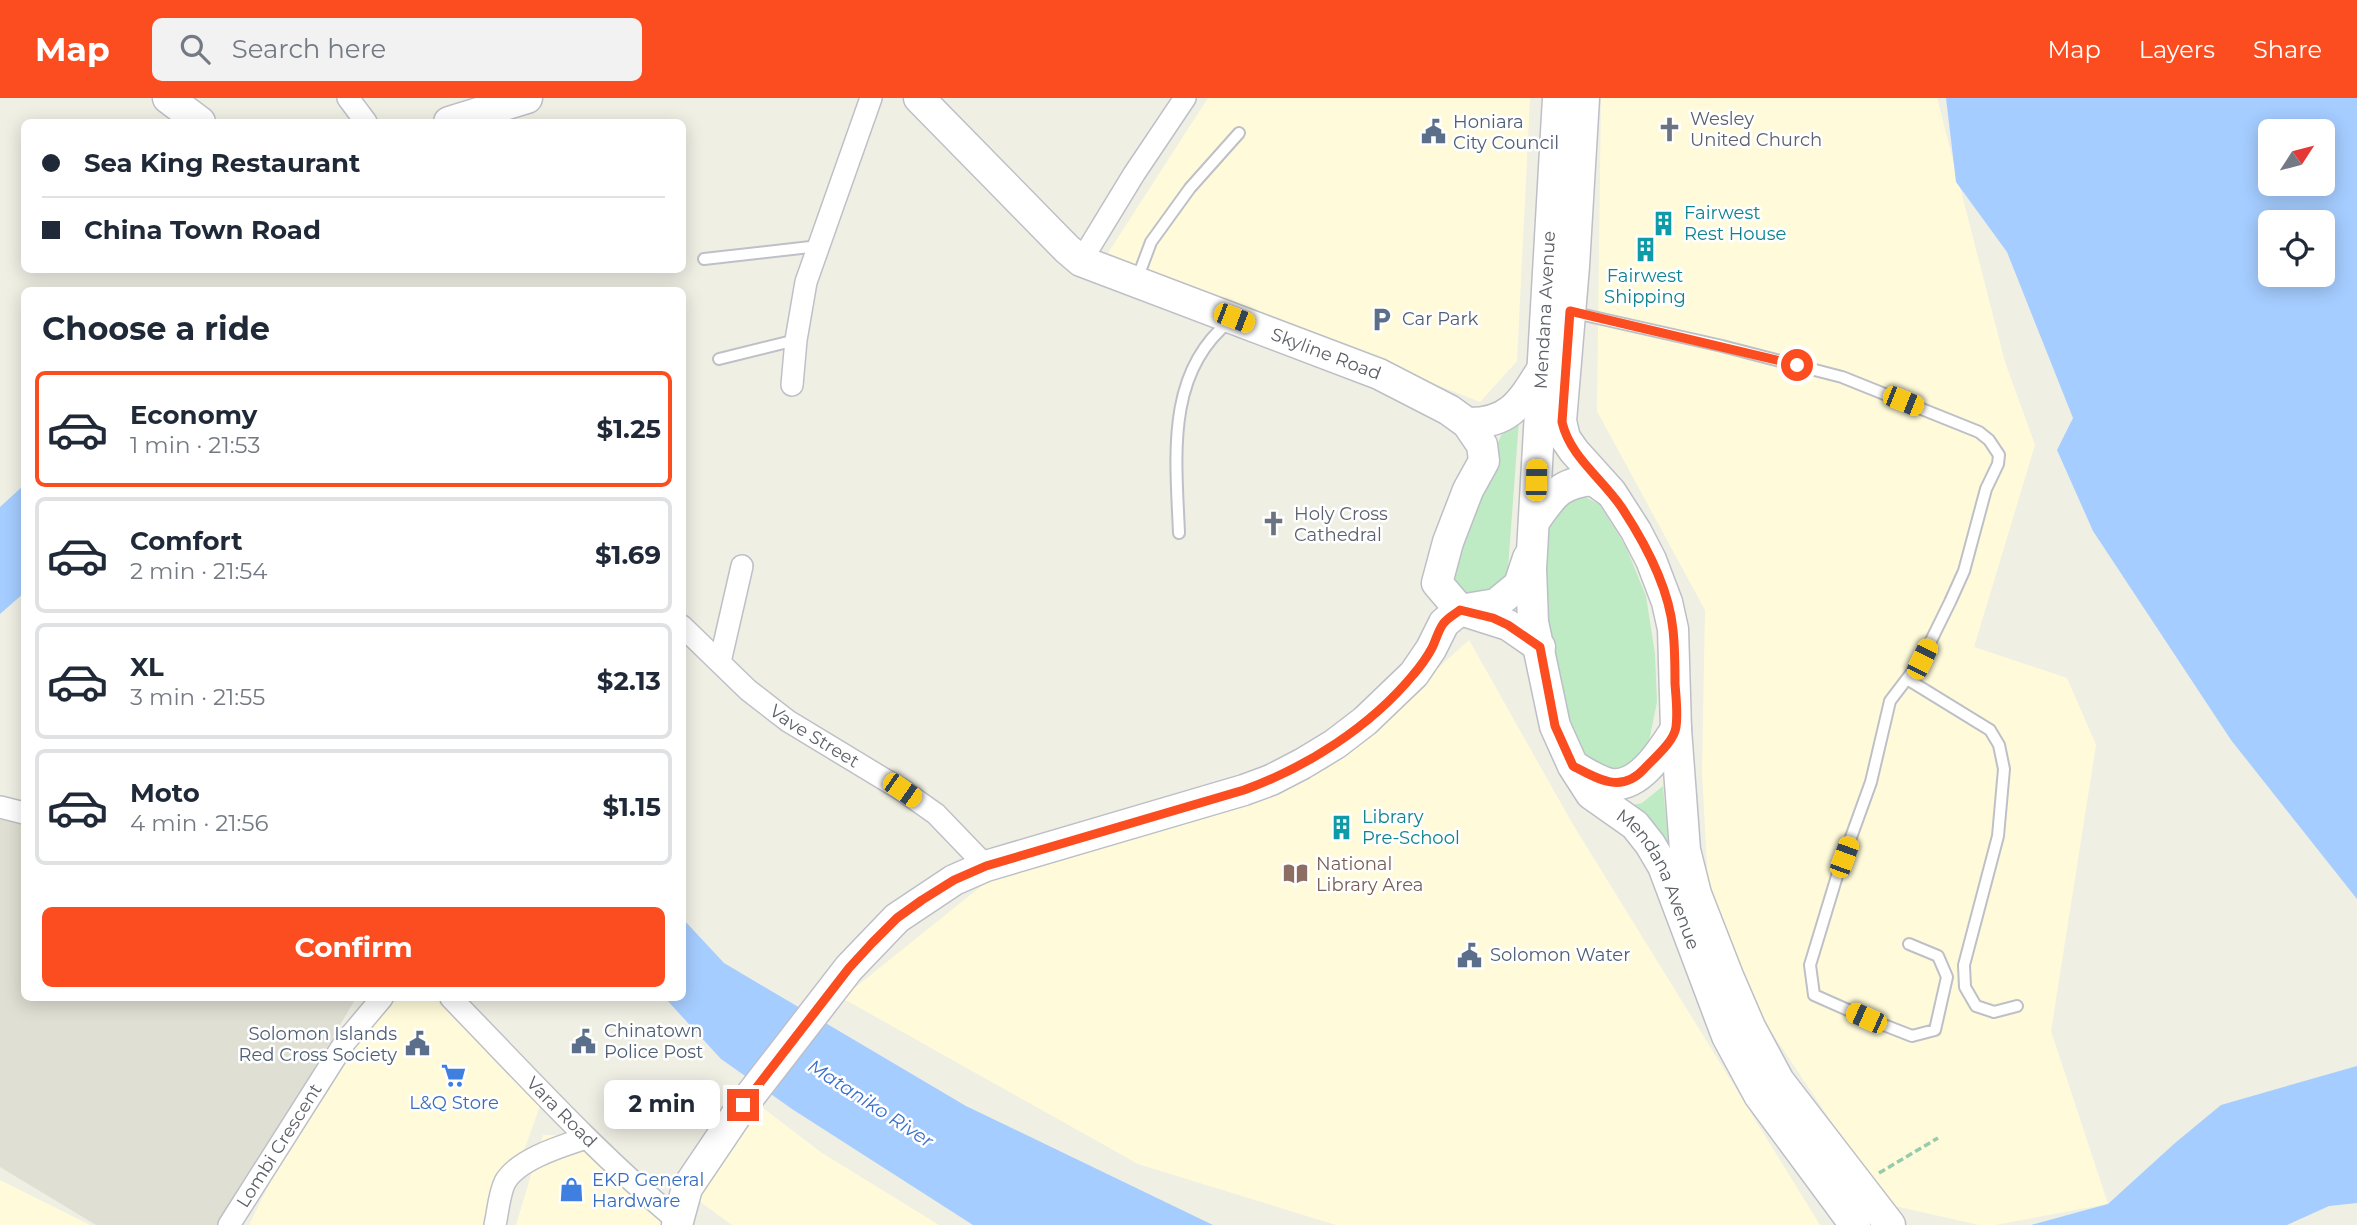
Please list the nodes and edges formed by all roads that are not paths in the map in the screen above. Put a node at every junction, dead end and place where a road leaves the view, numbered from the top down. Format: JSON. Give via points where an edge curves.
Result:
{"nodes":[{"id":1,"x":169,"y":98,"type":"edge"},
{"id":2,"x":348,"y":98,"type":"edge"},
{"id":3,"x":527,"y":98,"type":"edge"},
{"id":4,"x":871,"y":98,"type":"edge"},
{"id":5,"x":1185,"y":98,"type":"edge"},
{"id":6,"x":1558,"y":98,"type":"edge"},
{"id":7,"x":1584,"y":98,"type":"edge"},
{"id":8,"x":922,"y":100,"type":"edge"},
{"id":9,"x":196,"y":119,"type":"edge"},
{"id":10,"x":364,"y":119,"type":"edge"},
{"id":11,"x":459,"y":119,"type":"edge"},
{"id":12,"x":1239,"y":133,"type":"dead end"},
{"id":13,"x":819,"y":246,"type":"junction"},
{"id":14,"x":704,"y":259,"type":"dead end"},
{"id":15,"x":1081,"y":261,"type":"junction"},
{"id":16,"x":1136,"y":282,"type":"junction"},
{"id":17,"x":1570,"y":311,"type":"junction"},
{"id":18,"x":1234,"y":318,"type":"junction"},
{"id":19,"x":796,"y":340,"type":"junction"},
{"id":20,"x":719,"y":359,"type":"dead end"},
{"id":21,"x":1541,"y":371,"type":"junction"},
{"id":22,"x":792,"y":385,"type":"dead end"},
{"id":23,"x":1467,"y":423,"type":"junction"},
{"id":24,"x":1611,"y":492,"type":"junction"},
{"id":25,"x":1536,"y":519,"type":"junction"},
{"id":26,"x":1179,"y":533,"type":"dead end"},
{"id":27,"x":1532,"y":548,"type":"junction"},
{"id":28,"x":741,"y":566,"type":"dead end"},
{"id":29,"x":1460,"y":610,"type":"junction"},
{"id":30,"x":686,"y":630,"type":"edge"},
{"id":31,"x":1540,"y":647,"type":"junction"},
{"id":32,"x":720,"y":663,"type":"junction"},
{"id":33,"x":1907,"y":679,"type":"junction"},
{"id":34,"x":1676,"y":729,"type":"junction"},
{"id":35,"x":1573,"y":766,"type":"junction"},
{"id":36,"x":0,"y":807,"type":"edge"},
{"id":37,"x":21,"y":812,"type":"edge"},
{"id":38,"x":986,"y":866,"type":"junction"},
{"id":39,"x":1909,"y":944,"type":"dead end"},
{"id":40,"x":379,"y":1001,"type":"edge"},
{"id":41,"x":454,"y":1001,"type":"edge"},
{"id":42,"x":2017,"y":1006,"type":"dead end"},
{"id":43,"x":586,"y":1139,"type":"junction"},
{"id":44,"x":678,"y":1223,"type":"edge"},
{"id":45,"x":229,"y":1225,"type":"edge"},
{"id":46,"x":495,"y":1225,"type":"edge"},
{"id":47,"x":1855,"y":1225,"type":"edge"},
{"id":48,"x":1890,"y":1225,"type":"edge"}],
"edges":[{"from":1,"to":9,"type":"main road"},
{"from":2,"to":10,"type":"street"},
{"from":3,"to":11,"type":"main road"},
{"from":4,"to":13,"type":"street"},
{"from":5,"to":15,"type":"street"},
{"from":6,"to":21,"type":"main road","name":"Mendana Avenue"},
{"from":7,"to":17,"type":"main road","name":"Mendana Avenue"},
{"from":8,"to":15,"type":"main road","name":"Skyline Road"},
{"from":12,"to":16,"type":"lane","via":[[1190,188],[1151,242]]},
{"from":13,"to":14,"type":"lane"},
{"from":13,"to":19,"type":"street","via":[[806,282]]},
{"from":15,"to":16,"type":"main road","name":"Skyline Road"},
{"from":16,"to":18,"type":"main road","name":"Skyline Road"},
{"from":17,"to":24,"type":"main road","name":"Mendana Avenue","via":[[1562,422],[1565,438]]},
{"from":17,"to":33,"type":"lane","via":[[1843,377],[1989,440],[1999,455],[1998,464],[1986,489],[1964,571],[1922,659]]},
{"from":18,"to":23,"type":"main road","name":"Skyline Road","via":[[1379,374]]},
{"from":18,"to":26,"type":"lane","via":[[1214,334],[1187,379],[1175,438]]},
{"from":19,"to":20,"type":"lane"},
{"from":19,"to":22,"type":"street"},
{"from":21,"to":23,"type":"main road","via":[[1512,411],[1497,419]]},
{"from":21,"to":25,"type":"main road","name":"Mendana Avenue"},
{"from":23,"to":29,"type":"main road","name":"Skyline Road","via":[[1482,445],[1484,461],[1468,490],[1437,583]]},
{"from":24,"to":25,"type":"main road","via":[[1593,480],[1563,487]]},
{"from":24,"to":34,"type":"main road","name":"Mendana Avenue","via":[[1646,550],[1668,602]]},
{"from":25,"to":27,"type":"main road","name":"Mendana Avenue"},
{"from":27,"to":29,"type":"main road","via":[[1518,585],[1496,604]]},
{"from":27,"to":31,"type":"main road","name":"Mendana Avenue","via":[[1532,607]]},
{"from":28,"to":32,"type":"street"},
{"from":29,"to":31,"type":"main road","via":[[1493,618]]},
{"from":29,"to":38,"type":"main road","via":[[1444,622],[1414,674],[1395,694],[1335,744],[1302,764],[1244,790]]},
{"from":30,"to":32,"type":"street","name":"Vave Street"},
{"from":31,"to":35,"type":"main road","name":"Mendana Avenue","via":[[1555,726]]},
{"from":32,"to":38,"type":"street","name":"Vave Street","via":[[788,721],[936,814]]},
{"from":33,"to":39,"type":"lane","via":[[1890,701],[1871,782],[1810,965],[1814,995],[1912,1036],[1935,1030],[1947,977],[1938,956]]},
{"from":33,"to":42,"type":"lane","via":[[1990,730],[1999,745],[2004,769],[1997,836],[1964,965],[1965,987],[1976,1006],[1994,1012]]},
{"from":34,"to":35,"type":"main road","via":[[1640,773],[1624,783],[1610,784]]},
{"from":34,"to":48,"type":"main road","name":"Mendana Avenue","via":[[1685,850],[1696,894],[1750,1027],[1779,1081]]},
{"from":35,"to":47,"type":"main road","name":"Mendana Avenue","via":[[1591,794],[1635,825],[1650,844],[1663,866],[1727,1036],[1759,1095]]},
{"from":36,"to":37,"type":"street"},
{"from":38,"to":44,"type":"main road","via":[[954,880],[897,918],[849,968],[743,1105],[687,1188]]},
{"from":40,"to":45,"type":"street","name":"Lombi Crescent","via":[[345,1042]]},
{"from":41,"to":43,"type":"street","name":"Vara Road"},
{"from":43,"to":44,"type":"street","name":"Vara Road"},
{"from":43,"to":46,"type":"street","via":[[546,1152],[514,1172],[505,1183]]}]}
